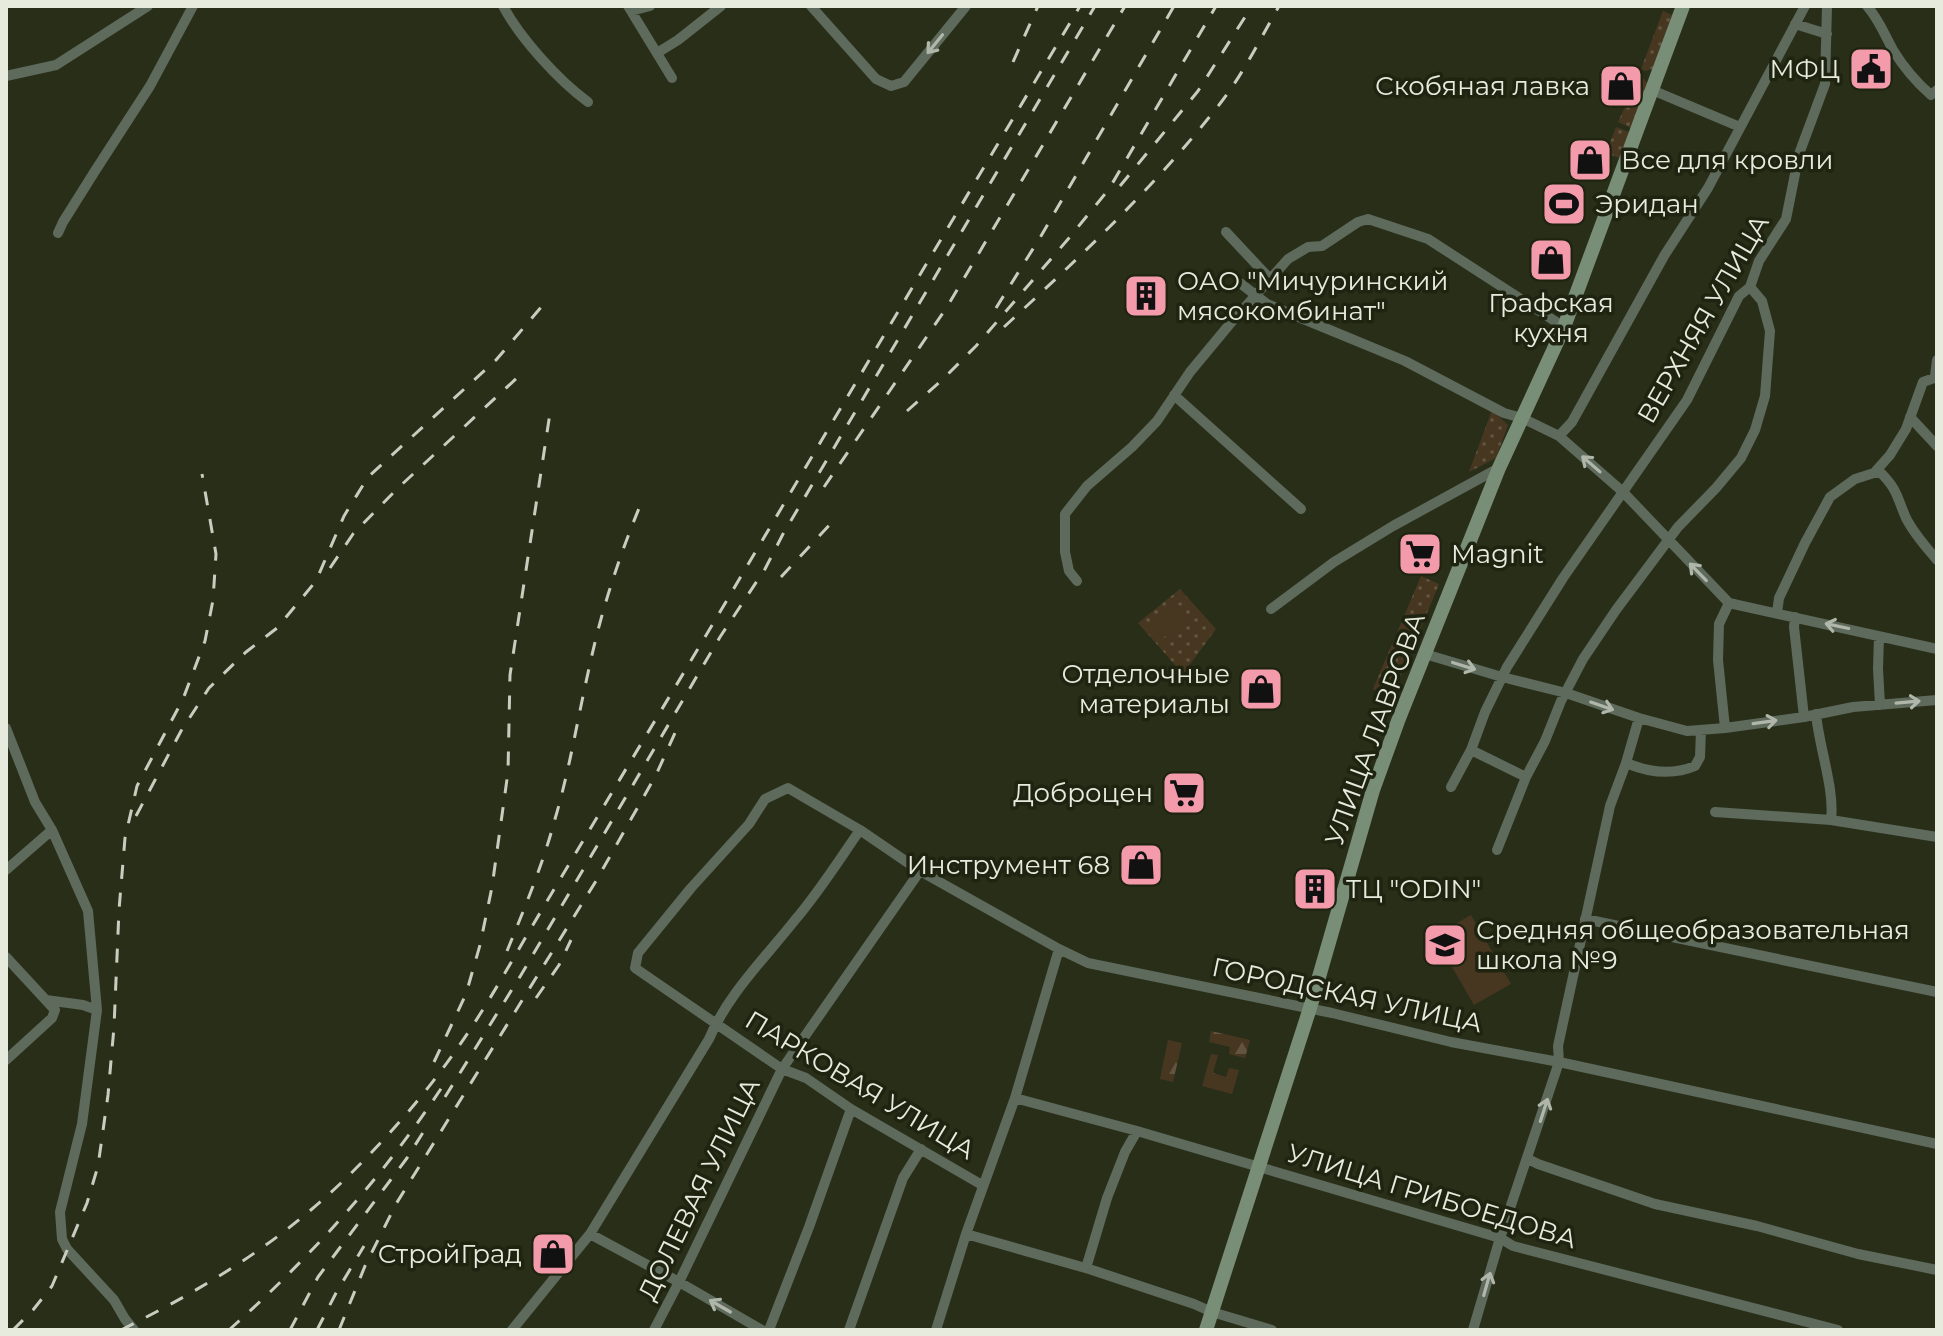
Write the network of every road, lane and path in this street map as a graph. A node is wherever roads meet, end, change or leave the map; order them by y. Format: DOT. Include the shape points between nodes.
graph roads {
  1 [pos="148,6"];
  2 [pos="193,6"];
  3 [pos="503,6"];
  4 [pos="650,6"];
  5 [pos="721,6"];
  6 [pos="811,6"];
  7 [pos="966,6"];
  8 [pos="1683,6"];
  9 [pos="1805,6"];
  10 [pos="1827,6"];
  11 [pos="1867,6"];
  12 [pos="629,9"];
  13 [pos="1795,24"];
  14 [pos="1827,34"];
  15 [pos="657,53"];
  16 [pos="6,76"];
  17 [pos="672,78"];
  18 [pos="1652,90"];
  19 [pos="1937,90"];
  20 [pos="588,102"];
  21 [pos="1740,127"];
  22 [pos="1226,232"];
  23 [pos="58,233"];
  24 [pos="1271,280"];
  25 [pos="1240,283"];
  26 [pos="1750,287"];
  27 [pos="1256,297"];
  28 [pos="1564,327"];
  29 [pos="1937,360"];
  30 [pos="1936,376"];
  31 [pos="1174,395"];
  32 [pos="1910,417"];
  33 [pos="1522,418"];
  34 [pos="1559,436"];
  35 [pos="1937,446"];
  36 [pos="1499,468"];
  37 [pos="1874,473"];
  38 [pos="1623,492"];
  39 [pos="1301,509"];
  40 [pos="1668,540"];
  41 [pos="1937,560"];
  42 [pos="1077,581"];
  43 [pos="1729,603"];
  44 [pos="1271,609"];
  45 [pos="1777,613"];
  46 [pos="1795,617"];
  47 [pos="1879,636"];
  48 [pos="1937,649"];
  49 [pos="1425,654"];
  50 [pos="1502,677"];
  51 [pos="1566,693"];
  52 [pos="1937,700"];
  53 [pos="1880,705"];
  54 [pos="1816,714"];
  55 [pos="1804,717"];
  56 [pos="1639,718"];
  57 [pos="6,728"];
  58 [pos="1725,728"];
  59 [pos="1701,730"];
  60 [pos="1471,750"];
  61 [pos="1626,763"];
  62 [pos="1526,777"];
  63 [pos="1451,787"];
  64 [pos="788,788"];
  65 [pos="1715,812"];
  66 [pos="1831,820"];
  67 [pos="52,830"];
  68 [pos="860,830"];
  69 [pos="1937,837"];
  70 [pos="1497,850"];
  71 [pos="6,870"];
  72 [pos="920,871"];
  73 [pos="1585,919"];
  74 [pos="1059,949"];
  75 [pos="6,957"];
  76 [pos="1937,992"];
  77 [pos="46,1000"];
  78 [pos="1310,1008"];
  79 [pos="97,1010"];
  80 [pos="716,1022"];
  81 [pos="6,1060"];
  82 [pos="1559,1062"];
  83 [pos="782,1069"];
  84 [pos="1015,1098"];
  85 [pos="851,1109"];
  86 [pos="1137,1131"];
  87 [pos="1937,1144"];
  88 [pos="921,1149"];
  89 [pos="1528,1159"];
  90 [pos="1259,1168"];
  91 [pos="982,1185"];
  92 [pos="590,1234"];
  93 [pos="966,1234"];
  94 [pos="1500,1238"];
  95 [pos="1086,1268"];
  96 [pos="1937,1270"];
  97 [pos="679,1282"];
  98 [pos="1212,1312"];
  99 [pos="134,1330"];
  100 [pos="512,1330"];
  101 [pos="654,1330"];
  102 [pos="762,1330"];
  103 [pos="769,1330"];
  104 [pos="849,1330"];
  105 [pos="936,1330"];
  106 [pos="1206,1330"];
  107 [pos="1272,1330"];
  108 [pos="1473,1330"];
  109 [pos="1838,1330"];
  1 -- 16 [label="street" via="56,65"];
  2 -- 23 [label="street"];
  3 -- 20 [label="street" via="528,42"];
  4 -- 12 [label="street"];
  5 -- 15 [label="street"];
  7 -- 6 [label="street, one-way" via="904,82 891,86 876,79"];
  8 -- 18 [label="main road, УЛИЦА ЛАВРОВА"];
  9 -- 13 [label="street"];
  10 -- 14 [label="street, ВЕРХНЯЯ УЛИЦА"];
  11 -- 19 [label="street" via="1912,78 1931,95"];
  12 -- 15 [label="street"];
  13 -- 14 [label="street"];
  13 -- 21 [label="street"];
  14 -- 26 [label="street, ВЕРХНЯЯ УЛИЦА" via="1825,84 1799,154 1786,219 1759,261"];
  15 -- 17 [label="street"];
  18 -- 21 [label="street"];
  18 -- 28 [label="main road, УЛИЦА ЛАВРОВА"];
  21 -- 34 [label="street" via="1587,397"];
  22 -- 24 [label="street"];
  24 -- 27 [label="street"];
  24 -- 28 [label="street" via="1288,259 1368,219 1428,239"];
  25 -- 27 [label="street"];
  26 -- 38 [label="street, ВЕРХНЯЯ УЛИЦА" via="1739,296 1687,400"];
  26 -- 40 [label="street" via="1762,301 1770,331 1758,419 1741,458"];
  27 -- 31 [label="street"];
  27 -- 33 [label="street"];
  28 -- 33 [label="main road, УЛИЦА ЛАВРОВА"];
  29 -- 30 [label="street"];
  30 -- 32 [label="street" via="1923,382"];
  31 -- 39 [label="street"];
  31 -- 42 [label="street" via="1157,421 1087,486 1065,514 1065,552"];
  32 -- 35 [label="street"];
  32 -- 37 [label="street"];
  33 -- 34 [label="street"];
  33 -- 36 [label="main road, УЛИЦА ЛАВРОВА"];
  38 -- 34 [label="street, one-way"];
  36 -- 44 [label="street" via="1334,562"];
  36 -- 49 [label="main road, УЛИЦА ЛАВРОВА"];
  37 -- 41 [label="street" via="1893,484 1916,535"];
  37 -- 45 [label="street" via="1830,497 1779,598"];
  38 -- 40 [label="street"];
  38 -- 50 [label="street, ВЕРХНЯЯ УЛИЦА"];
  43 -- 40 [label="street, one-way"];
  40 -- 51 [label="street" via="1583,659"];
  43 -- 45 [label="street"];
  43 -- 58 [label="street" via="1719,624"];
  45 -- 46 [label="street"];
  47 -- 46 [label="street, one-way"];
  46 -- 55 [label="street"];
  47 -- 48 [label="street"];
  47 -- 53 [label="street"];
  49 -- 50 [label="street, one-way"];
  49 -- 78 [label="main road, УЛИЦА ЛАВРОВА" via="1373,790"];
  50 -- 51 [label="street"];
  50 -- 60 [label="street, ВЕРХНЯЯ УЛИЦА"];
  51 -- 56 [label="street, one-way"];
  51 -- 62 [label="street"];
  53 -- 52 [label="street, one-way"];
  53 -- 54 [label="street"];
  54 -- 55 [label="street"];
  54 -- 66 [label="street"];
  58 -- 55 [label="street, one-way"];
  56 -- 59 [label="street"];
  56 -- 61 [label="street"];
  57 -- 67 [label="street"];
  58 -- 59 [label="street"];
  59 -- 61 [label="street" via="1695,766 1658,772"];
  60 -- 62 [label="street"];
  60 -- 63 [label="street, ВЕРХНЯЯ УЛИЦА"];
  61 -- 73 [label="street" via="1610,806"];
  62 -- 70 [label="street"];
  64 -- 68 [label="street, ГОРОДСКАЯ УЛИЦА"];
  64 -- 80 [label="street, ПАРКОВАЯ УЛИЦА" via="765,799 638,953 635,968"];
  65 -- 66 [label="street"];
  66 -- 69 [label="street"];
  67 -- 71 [label="street"];
  67 -- 79 [label="street" via="88,911"];
  68 -- 72 [label="street, ГОРОДСКАЯ УЛИЦА"];
  68 -- 80 [label="street"];
  72 -- 74 [label="street, ГОРОДСКАЯ УЛИЦА"];
  72 -- 83 [label="street, ДОЛЕВАЯ УЛИЦА"];
  73 -- 76 [label="street"];
  73 -- 82 [label="street"];
  74 -- 78 [label="street, ГОРОДСКАЯ УЛИЦА" via="1088,963"];
  74 -- 84 [label="street"];
  75 -- 77 [label="street"];
  77 -- 79 [label="street"];
  77 -- 81 [label="street" via="55,1010 52,1018"];
  78 -- 82 [label="street, ГОРОДСКАЯ УЛИЦА"];
  78 -- 90 [label="main road, УЛИЦА ЛАВРОВА"];
  79 -- 99 [label="street" via="82,1124 60,1212 62,1239"];
  80 -- 83 [label="street, ПАРКОВАЯ УЛИЦА"];
  80 -- 92 [label="street"];
  82 -- 87 [label="street, ГОРОДСКАЯ УЛИЦА"];
  89 -- 82 [label="street, one-way"];
  83 -- 85 [label="street, ПАРКОВАЯ УЛИЦА" via="806,1078"];
  83 -- 97 [label="street, ДОЛЕВАЯ УЛИЦА"];
  84 -- 86 [label="street, УЛИЦА ГРИБОЕДОВА"];
  84 -- 91 [label="street"];
  85 -- 88 [label="street, ПАРКОВАЯ УЛИЦА"];
  85 -- 103 [label="street"];
  86 -- 90 [label="street, УЛИЦА ГРИБОЕДОВА"];
  86 -- 95 [label="street" via="1107,1198"];
  88 -- 91 [label="street, ПАРКОВАЯ УЛИЦА"];
  88 -- 104 [label="street" via="903,1178"];
  89 -- 94 [label="street"];
  89 -- 96 [label="street" via="1655,1204"];
  90 -- 94 [label="street, УЛИЦА ГРИБОЕДОВА"];
  90 -- 98 [label="main road, УЛИЦА ЛАВРОВА"];
  91 -- 93 [label="street"];
  92 -- 97 [label="street"];
  92 -- 100 [label="street"];
  93 -- 95 [label="street"];
  93 -- 105 [label="street"];
  108 -- 94 [label="street, one-way"];
  94 -- 109 [label="street, УЛИЦА ГРИБОЕДОВА" via="1513,1246"];
  95 -- 98 [label="street"];
  97 -- 101 [label="street, ДОЛЕВАЯ УЛИЦА"];
  102 -- 97 [label="street, one-way"];
  98 -- 106 [label="main road, УЛИЦА ЛАВРОВА"];
  98 -- 107 [label="street"];
}
